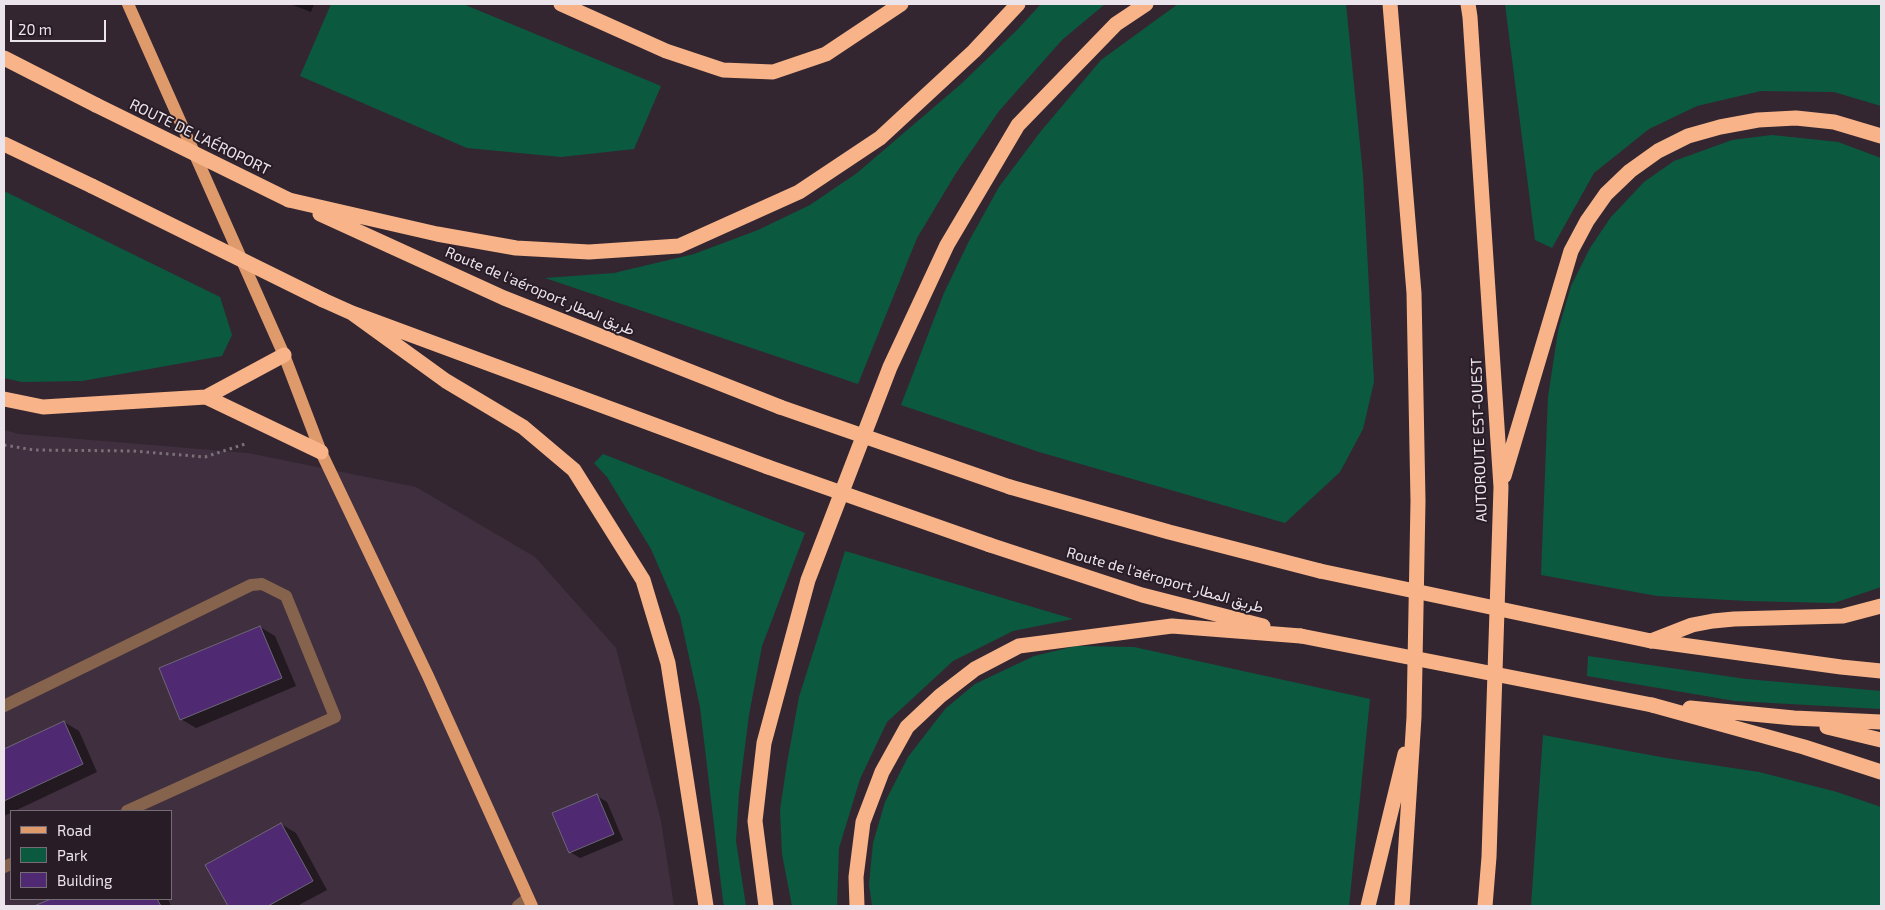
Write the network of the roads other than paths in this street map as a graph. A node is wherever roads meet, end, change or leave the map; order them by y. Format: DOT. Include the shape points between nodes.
graph roads {
  1 [pos="128,4"];
  2 [pos="561,4"];
  3 [pos="900,4"];
  4 [pos="1018,4"];
  5 [pos="1146,4"];
  6 [pos="1390,4"];
  7 [pos="1468,4"];
  8 [pos="4,58"];
  9 [pos="1881,136"];
  10 [pos="4,144"];
  11 [pos="289,200"];
  12 [pos="352,313"];
  13 [pos="284,355"];
  14 [pos="206,397"];
  15 [pos="4,399"];
  16 [pos="322,452"];
  17 [pos="1501,487"];
  18 [pos="1881,606"];
  19 [pos="1301,636"];
  20 [pos="1652,640"];
  21 [pos="1881,663"];
  22 [pos="1841,668"];
  23 [pos="1881,671"];
  24 [pos="1652,705"];
  25 [pos="4,706"];
  26 [pos="1414,717"];
  27 [pos="1794,718"];
  28 [pos="1881,722"];
  29 [pos="1881,740"];
  30 [pos="1881,772"];
  31 [pos="129,810"];
  32 [pos="1489,857"];
  33 [pos="530,902"];
  34 [pos="518,906"];
  35 [pos="706,906"];
  36 [pos="766,906"];
  37 [pos="857,906"];
  38 [pos="1368,906"];
  39 [pos="1402,906"];
  40 [pos="1485,906"];
  41 [pos="1491,906"];
  1 -- 13 [label="main road"];
  2 -- 3 [label="highway" via="666,51 723,70 773,72 826,54"];
  4 -- 11 [label="highway" via="974,51 880,138 799,192 678,246 589,252 516,248 437,234"];
  5 -- 36 [label="highway" via="1116,24 1018,126 947,245 890,367 808,580 764,743 755,820"];
  6 -- 26 [label="highway" via="1414,293 1418,501"];
  7 -- 17 [label="highway, AUTOROUTE EST-OUEST"];
  8 -- 11 [label="highway, ROUTE DE L'AÉROPORT, bridge"];
  9 -- 17 [label="highway" via="1834,122 1796,118 1758,120 1688,136 1630,170 1586,221 1571,251"];
  10 -- 12 [label="highway, bridge"];
  11 -- 20 [label="highway, Route de l'aéroport طريق المطار, bridge" via="504,298 780,407 1010,488 1320,572"];
  12 -- 19 [label="highway, Route de l'aéroport طريق المطار, bridge" via="768,467 990,545 1142,595"];
  12 -- 35 [label="highway" via="446,381 523,427 574,470 643,580 668,663"];
  13 -- 14 [label="highway"];
  13 -- 16 [label="main road"];
  14 -- 15 [label="highway" via="43,407"];
  14 -- 16 [label="highway"];
  16 -- 33 [label="main road"];
  17 -- 32 [label="highway, AUTOROUTE EST-OUEST"];
  18 -- 20 [label="highway" via="1843,616 1713,621"];
  19 -- 24 [label="highway, bridge"];
  19 -- 37 [label="highway" via="1172,626 1019,646 975,669 908,727 882,772 863,822 856,877"];
  20 -- 22 [label="highway"];
  21 -- 22 [label="highway"];
  22 -- 23 [label="highway"];
  24 -- 27 [label="highway"];
  24 -- 30 [label="highway"];
  25 -- 31 [label="lane" via="251,585 262,584 286,596 335,717"];
  26 -- 38 [label="highway"];
  26 -- 39 [label="highway"];
  27 -- 28 [label="highway"];
  27 -- 29 [label="highway"];
  32 -- 40 [label="highway, AUTOROUTE EST-OUEST"];
  32 -- 41 [label="highway"];
  33 -- 34 [label="lane"];
}
